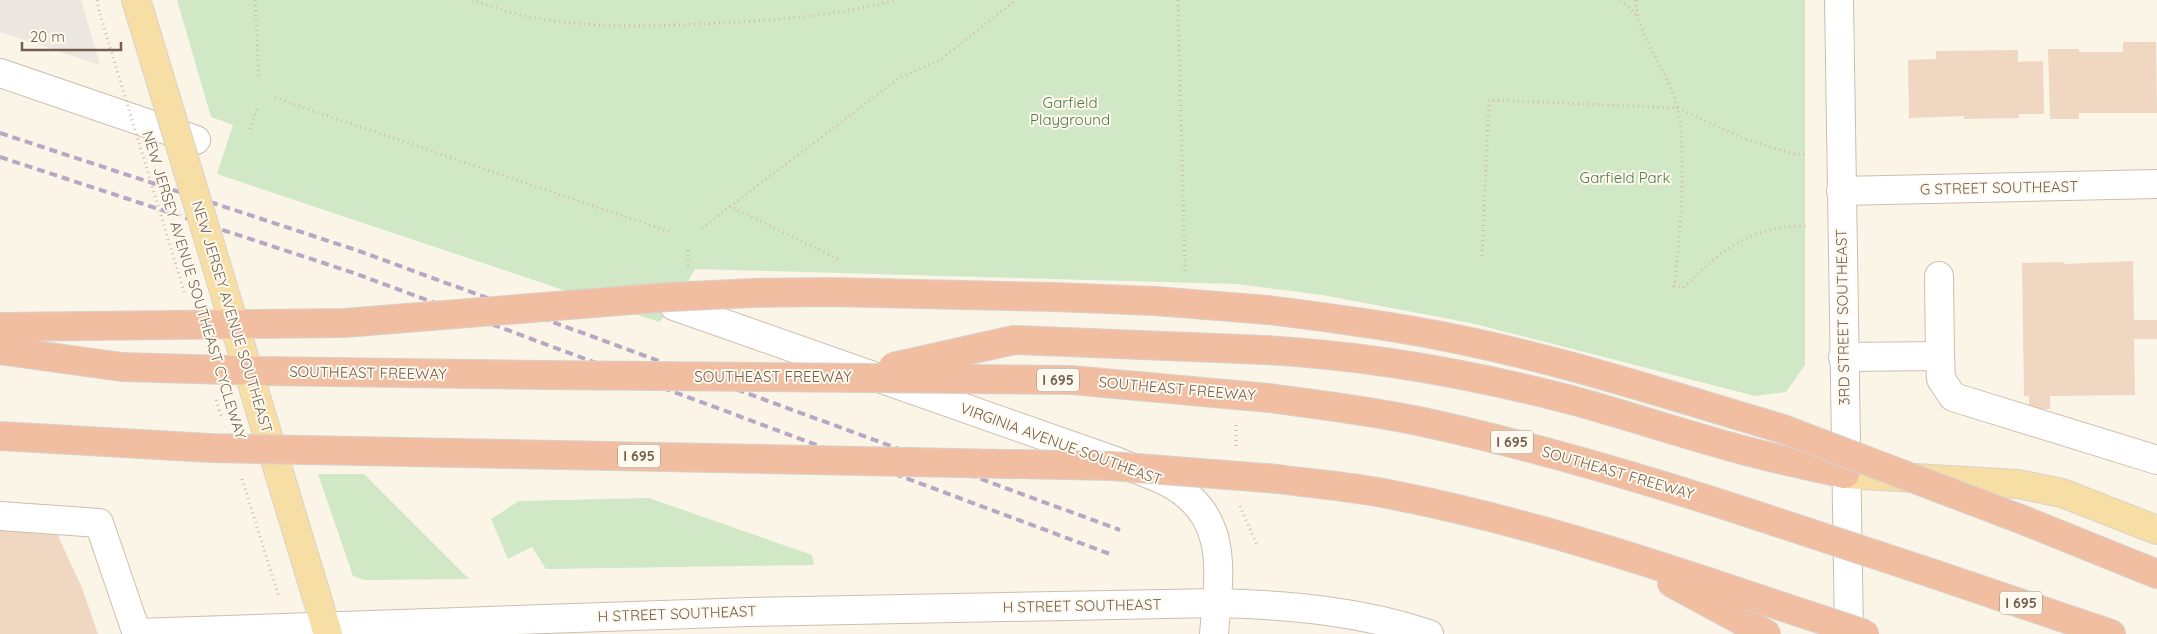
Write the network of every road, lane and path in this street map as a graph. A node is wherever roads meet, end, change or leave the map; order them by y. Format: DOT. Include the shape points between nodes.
graph roads {
  1 [pos="97,0"];
  2 [pos="136,0"];
  3 [pos="255,0"];
  4 [pos="472,0"];
  5 [pos="896,0"];
  6 [pos="1016,0"];
  7 [pos="1178,0"];
  8 [pos="1621,0"];
  9 [pos="1636,0"];
  10 [pos="1839,0"];
  11 [pos="1637,16"];
  12 [pos="0,73"];
  13 [pos="258,79"];
  14 [pos="275,98"];
  15 [pos="258,107"];
  16 [pos="1678,108"];
  17 [pos="250,129"];
  18 [pos="196,140"];
  19 [pos="1807,155"];
  20 [pos="2157,184"];
  21 [pos="1840,191"];
  22 [pos="729,206"];
  23 [pos="1808,226"];
  24 [pos="702,228"];
  25 [pos="673,233"];
  26 [pos="688,250"];
  27 [pos="1482,256"];
  28 [pos="840,260"];
  29 [pos="688,269"];
  30 [pos="1939,276"];
  31 [pos="1185,277"];
  32 [pos="185,297"];
  33 [pos="674,306"];
  34 [pos="0,327"];
  35 [pos="0,350"];
  36 [pos="1940,356"];
  37 [pos="1843,357"];
  38 [pos="847,377"];
  39 [pos="214,391"];
  40 [pos="225,428"];
  41 [pos="0,436"];
  42 [pos="2157,460"];
  43 [pos="1846,474"];
  44 [pos="240,475"];
  45 [pos="1236,497"];
  46 [pos="0,516"];
  47 [pos="2157,530"];
  48 [pos="1257,545"];
  49 [pos="1602,547"];
  50 [pos="2157,574"];
  51 [pos="273,577"];
  52 [pos="1217,603"];
  53 [pos="326,631"];
  54 [pos="1759,631"];
  55 [pos="137,633"];
  56 [pos="1214,634"];
  57 [pos="1429,634"];
  58 [pos="1849,634"];
  59 [pos="1865,634"];
  60 [pos="2112,634"];
  1 -- 32 [label="path, NEW JERSEY AVENUE SOUTHEAST CYCLEWAY, bridge"];
  2 -- 53 [label="main road, NEW JERSEY AVENUE SOUTHEAST, bridge"];
  3 -- 13 [label="path"];
  4 -- 5 [label="path" via="540,19 621,26 806,17 859,10"];
  6 -- 22 [label="path" via="940,60 899,78"];
  7 -- 31 [label="path"];
  8 -- 11 [label="path"];
  9 -- 11 [label="path"];
  10 -- 21 [label="street, 3RD STREET SOUTHEAST"];
  11 -- 16 [label="path"];
  12 -- 18 [label="street"];
  14 -- 25 [label="path"];
  15 -- 17 [label="path"];
  16 -- 19 [label="path" via="1744,139"];
  16 -- 23 [label="path" via="1683,194 1674,286 1683,288 1721,254 1758,233"];
  16 -- 27 [label="path" via="1489,100"];
  20 -- 21 [label="street, G STREET SOUTHEAST"];
  21 -- 37 [label="street, 3RD STREET SOUTHEAST"];
  22 -- 24 [label="path"];
  22 -- 28 [label="path"];
  26 -- 29 [label="path"];
  30 -- 36 [label="street"];
  33 -- 52 [label="street, VIRGINIA AVENUE SOUTHEAST" via="1118,462 1168,483 1195,501 1212,529 1219,569"];
  34 -- 50 [label="highway, bridge" via="344,323 752,293 831,292 1155,301 1268,310 1474,343 1589,372 1783,429"];
  35 -- 38 [label="highway, SOUTHEAST FREEWAY / I 695, bridge" via="132,368"];
  36 -- 37 [label="street"];
  36 -- 42 [label="street" via="1941,379 1953,397"];
  37 -- 43 [label="street, 3RD STREET SOUTHEAST"];
  38 -- 43 [label="highway, bridge" via="1014,340 1328,353 1501,383 1728,446"];
  38 -- 60 [label="highway, SOUTHEAST FREEWAY / I 695, bridge" via="1071,380 1269,398 1421,421 1570,457"];
  39 -- 40 [label="path, NEW JERSEY AVENUE SOUTHEAST CYCLEWAY, bridge"];
  41 -- 49 [label="highway, I 695, bridge" via="210,448 1092,465 1278,479 1386,494 1486,515"];
  43 -- 47 [label="main road" via="2018,484 2062,493"];
  43 -- 58 [label="street, 3RD STREET SOUTHEAST"];
  44 -- 51 [label="path"];
  45 -- 48 [label="path"];
  46 -- 55 [label="street" via="99,523"];
  49 -- 54 [label="highway"];
  49 -- 59 [label="highway, I 695, bridge"];
  52 -- 53 [label="street, H STREET SOUTHEAST" via="411,622"];
  52 -- 56 [label="street, VIRGINIA AVENUE SOUTHEAST"];
  52 -- 57 [label="street" via="1327,610 1377,619"];
  53 -- 55 [label="street, H STREET SOUTHEAST"];
}
